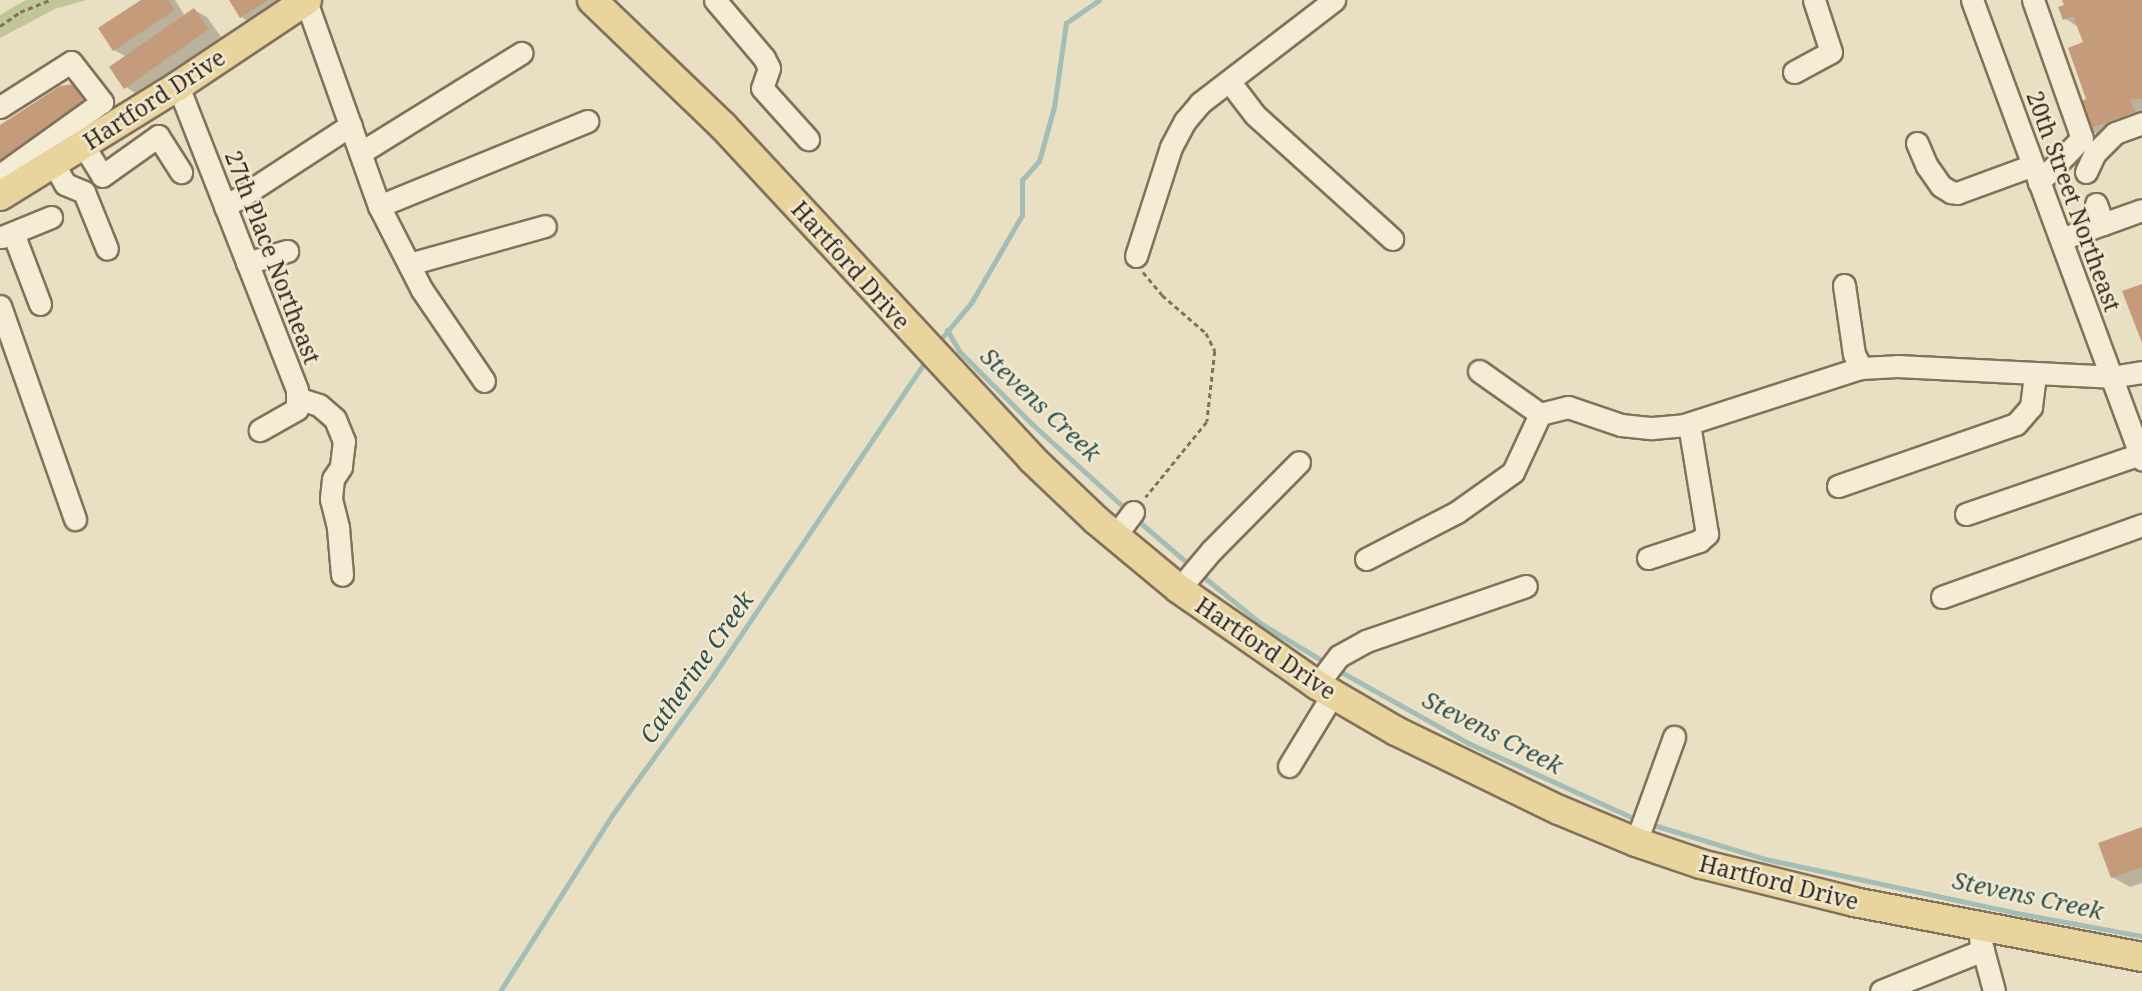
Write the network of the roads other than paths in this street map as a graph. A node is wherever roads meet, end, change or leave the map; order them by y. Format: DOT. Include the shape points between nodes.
graph roads {
  1 [pos="307,0"];
  2 [pos="592,0"];
  3 [pos="715,0"];
  4 [pos="1334,0"];
  5 [pos="1814,0"];
  6 [pos="1972,0"];
  7 [pos="2033,0"];
  8 [pos="520,53"];
  9 [pos="1794,72"];
  10 [pos="1229,81"];
  11 [pos="178,86"];
  12 [pos="0,107"];
  13 [pos="587,121"];
  14 [pos="2142,123"];
  15 [pos="351,125"];
  16 [pos="808,139"];
  17 [pos="1917,142"];
  18 [pos="83,145"];
  19 [pos="360,153"];
  20 [pos="53,163"];
  21 [pos="181,172"];
  22 [pos="2086,172"];
  23 [pos="2036,174"];
  24 [pos="0,175"];
  25 [pos="0,196"];
  26 [pos="379,206"];
  27 [pos="225,207"];
  28 [pos="2142,209"];
  29 [pos="51,217"];
  30 [pos="545,226"];
  31 [pos="7,235"];
  32 [pos="1392,239"];
  33 [pos="2061,239"];
  34 [pos="107,249"];
  35 [pos="287,251"];
  36 [pos="1136,256"];
  37 [pos="247,263"];
  38 [pos="409,264"];
  39 [pos="1844,285"];
  40 [pos="40,304"];
  41 [pos="0,306"];
  42 [pos="1861,369"];
  43 [pos="1479,371"];
  44 [pos="2142,372"];
  45 [pos="2035,375"];
  46 [pos="2111,377"];
  47 [pos="484,381"];
  48 [pos="297,398"];
  49 [pos="1540,414"];
  50 [pos="1689,424"];
  51 [pos="260,430"];
  52 [pos="2141,457"];
  53 [pos="1299,462"];
  54 [pos="1838,486"];
  55 [pos="1966,514"];
  56 [pos="75,519"];
  57 [pos="2142,525"];
  58 [pos="1648,558"];
  59 [pos="1366,559"];
  60 [pos="342,575"];
  61 [pos="1183,584"];
  62 [pos="1527,586"];
  63 [pos="1942,597"];
  64 [pos="1327,679"];
  65 [pos="1674,737"];
  66 [pos="1289,766"];
  67 [pos="1640,829"];
  68 [pos="1980,937"];
  69 [pos="2142,957"];
  70 [pos="1881,991"];
  71 [pos="1994,991"];
  1 -- 11 [label="main road, Hartford Drive"];
  1 -- 15 [label="street"];
  2 -- 61 [label="main road, Hartford Drive" via="723,126 1031,458 1124,524"];
  3 -- 16 [label="street" via="764,58 769,68 762,88"];
  4 -- 10 [label="street"];
  5 -- 9 [label="street" via="1831,52"];
  6 -- 23 [label="street, 20th Street Northeast"];
  7 -- 23 [label="street" via="2082,138"];
  8 -- 19 [label="street"];
  10 -- 32 [label="street" via="1255,115"];
  10 -- 36 [label="street" via="1200,103 1171,147"];
  11 -- 18 [label="main road, Hartford Drive"];
  11 -- 27 [label="street, 27th Place Northeast"];
  12 -- 24 [label="street" via="71,62 102,102"];
  13 -- 26 [label="street"];
  14 -- 22 [label="street" via="2115,133 2095,153"];
  15 -- 19 [label="street"];
  15 -- 27 [label="street"];
  17 -- 23 [label="street" via="1927,166 1951,192"];
  18 -- 20 [label="main road, Hartford Drive"];
  18 -- 21 [label="street" via="102,176 158,136"];
  19 -- 26 [label="street"];
  20 -- 25 [label="main road, Hartford Drive"];
  20 -- 34 [label="street" via="65,184 85,192"];
  23 -- 33 [label="street, 20th Street Northeast"];
  26 -- 38 [label="street"];
  27 -- 37 [label="street, 27th Place Northeast"];
  28 -- 33 [label="street" via="2100,214"];
  29 -- 31 [label="street"];
  30 -- 38 [label="street"];
  31 -- 40 [label="street"];
  33 -- 46 [label="street, 20th Street Northeast"];
  35 -- 37 [label="street"];
  37 -- 48 [label="street, 27th Place Northeast"];
  38 -- 47 [label="street"];
  39 -- 42 [label="street" via="1854,354"];
  41 -- 56 [label="street"];
  42 -- 45 [label="street" via="1897,366"];
  42 -- 50 [label="street"];
  43 -- 49 [label="street"];
  44 -- 46 [label="street"];
  45 -- 46 [label="street"];
  45 -- 54 [label="street" via="2031,407 2016,424"];
  46 -- 52 [label="street, 20th Street Northeast"];
  48 -- 51 [label="street, 27th Place Northeast" via="297,409"];
  48 -- 60 [label="street" via="319,405 335,419 344,441 331,499"];
  49 -- 50 [label="street" via="1567,407 1621,425"];
  49 -- 59 [label="street" via="1513,472 1457,512"];
  50 -- 58 [label="street" via="1707,534"];
  52 -- 55 [label="street"];
  53 -- 61 [label="street"];
  57 -- 63 [label="street"];
  61 -- 64 [label="main road, Hartford Drive"];
  62 -- 64 [label="street" via="1366,641"];
  64 -- 66 [label="street"];
  64 -- 67 [label="main road, Hartford Drive" via="1408,737 1559,810"];
  65 -- 67 [label="street"];
  67 -- 68 [label="main road, Hartford Drive" via="1700,864"];
  68 -- 69 [label="main road, Hartford Drive"];
  68 -- 70 [label="street"];
  68 -- 71 [label="street"];
}
